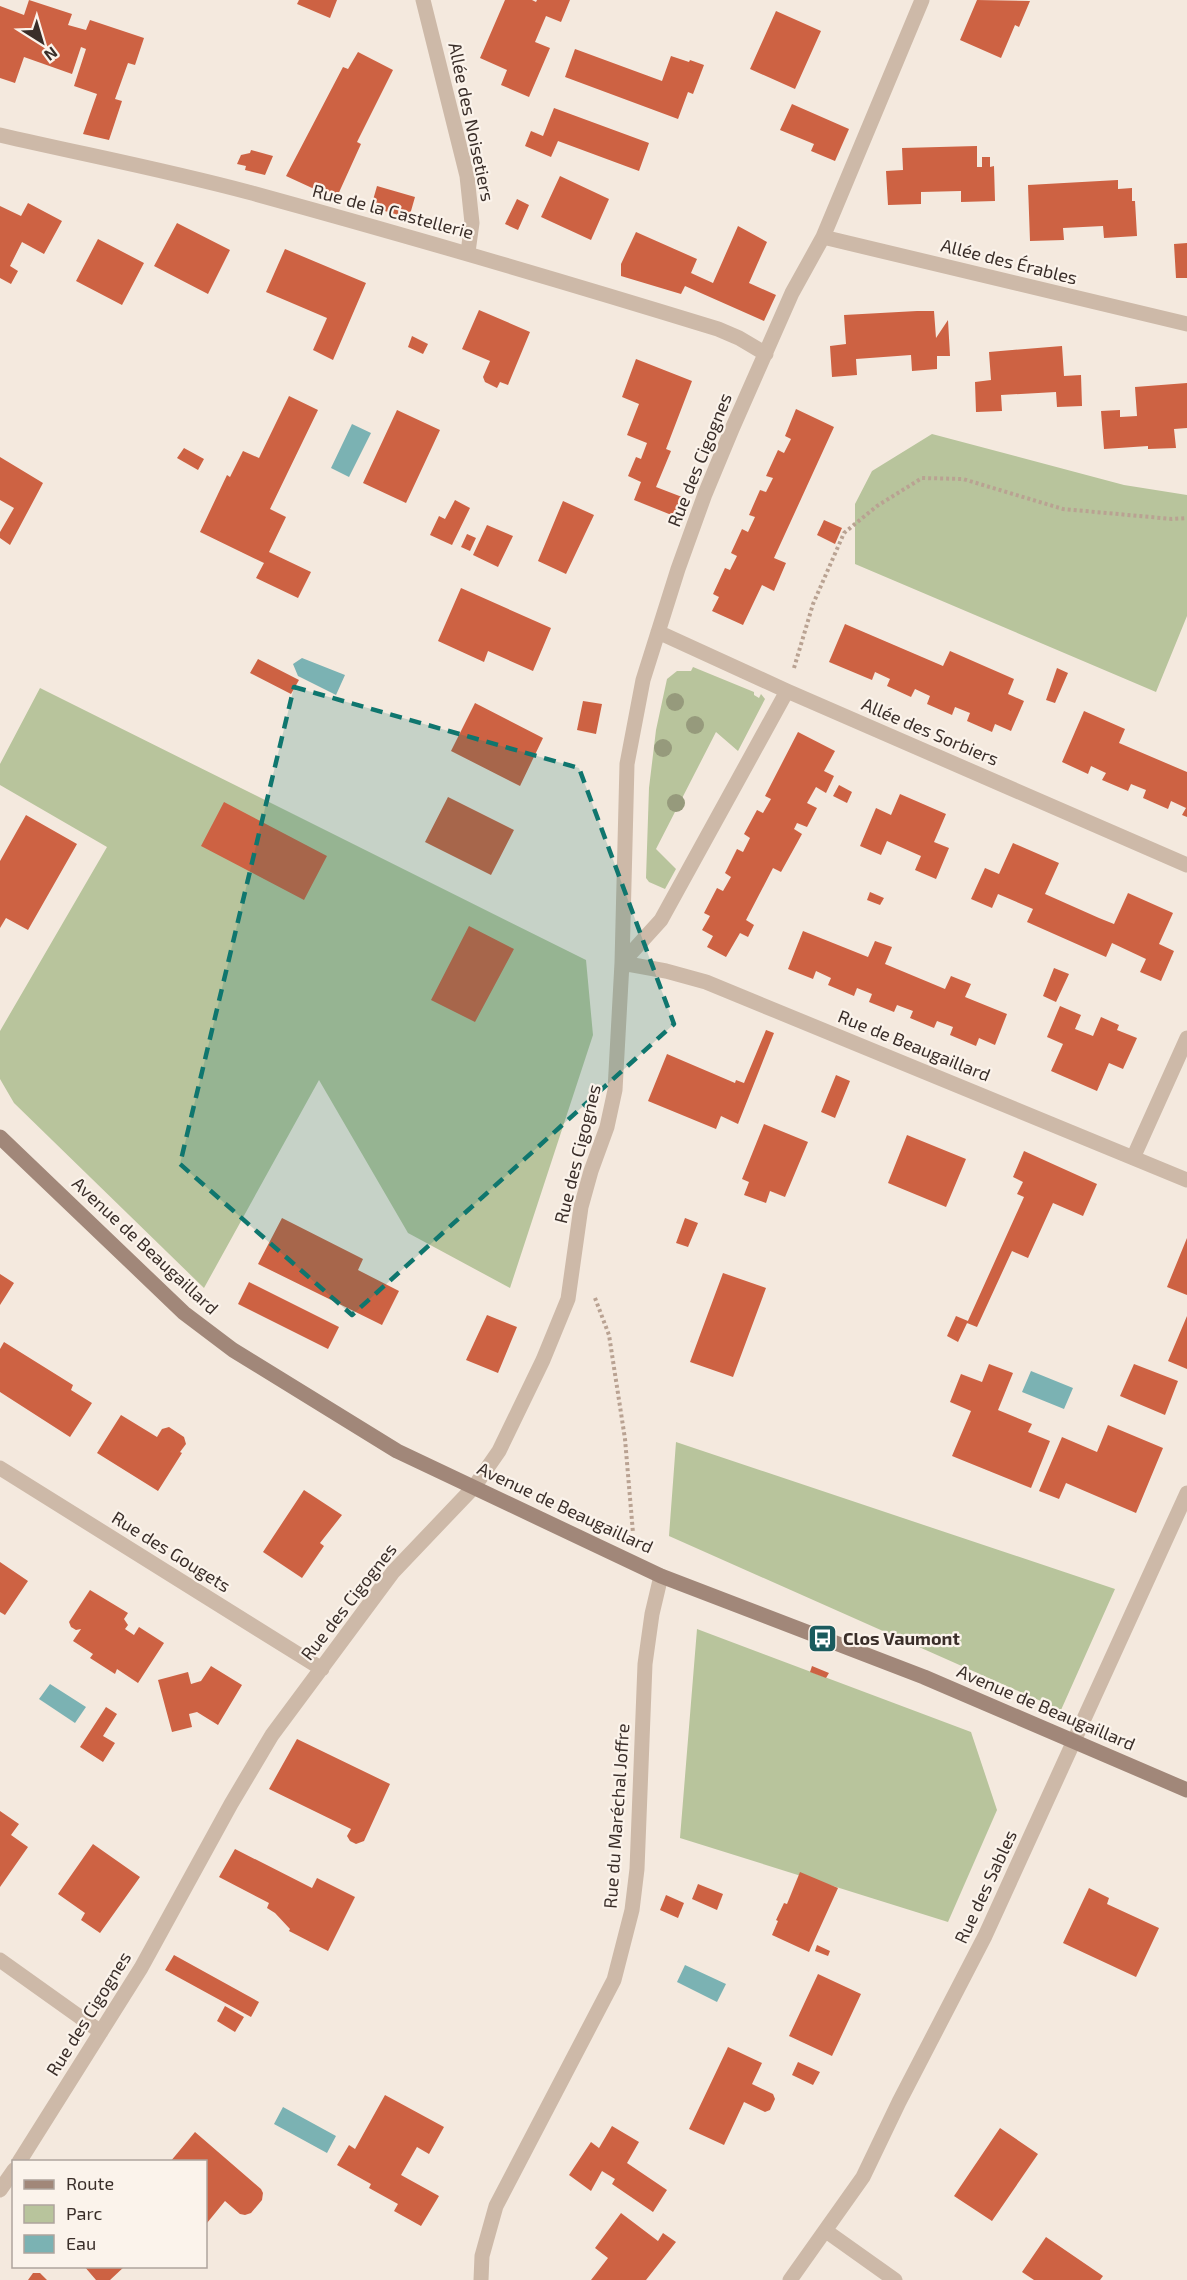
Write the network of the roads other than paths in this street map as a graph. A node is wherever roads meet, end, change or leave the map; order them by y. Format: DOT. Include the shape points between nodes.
graph roads {
  1 [pos="423,0"];
  2 [pos="922,0"];
  3 [pos="0,135"];
  4 [pos="822,237"];
  5 [pos="468,252"];
  6 [pos="1187,324"];
  7 [pos="766,354"];
  8 [pos="658,632"];
  9 [pos="787,691"];
  10 [pos="1187,865"];
  11 [pos="622,963"];
  12 [pos="1187,1038"];
  13 [pos="0,1137"];
  14 [pos="1133,1158"];
  15 [pos="1187,1180"];
  16 [pos="0,1468"];
  17 [pos="474,1487"];
  18 [pos="1187,1493"];
  19 [pos="661,1576"];
  20 [pos="322,1669"];
  21 [pos="1073,1741"];
  22 [pos="1187,1790"];
  23 [pos="0,1960"];
  24 [pos="101,2032"];
  25 [pos="20,2160"];
  26 [pos="12,2173"];
  27 [pos="0,2190"];
  28 [pos="826,2231"];
  29 [pos="481,2280"];
  30 [pos="790,2280"];
  31 [pos="896,2280"];
  1 -- 5 [label="street, Allée des Noisetiers" via="467,176 472,223"];
  2 -- 4 [label="street, Rue des Cigognes"];
  3 -- 5 [label="street, Rue de la Castellerie" via="246,191"];
  4 -- 6 [label="street, Allée des Érables"];
  4 -- 7 [label="street, Rue des Cigognes"];
  5 -- 7 [label="street, Rue de la Castellerie" via="718,329"];
  7 -- 8 [label="street, Rue des Cigognes" via="705,494"];
  8 -- 9 [label="street, Allée des Sorbiers"];
  8 -- 11 [label="street, Rue des Cigognes" via="643,680 627,764"];
  9 -- 10 [label="street, Allée des Sorbiers"];
  9 -- 11 [label="street" via="661,920"];
  11 -- 14 [label="street, Rue de Beaugaillard" via="706,982"];
  11 -- 17 [label="street, Rue des Cigognes" via="615,1090 581,1207 568,1299 499,1451"];
  12 -- 14 [label="street"];
  13 -- 17 [label="main road, Avenue de Beaugaillard" via="184,1313 233,1350 397,1450"];
  14 -- 15 [label="street, Rue de Beaugaillard"];
  16 -- 20 [label="street, Rue des Gougets"];
  17 -- 19 [label="main road, Avenue de Beaugaillard"];
  17 -- 20 [label="street, Rue des Cigognes" via="393,1572"];
  18 -- 21 [label="street, Rue des Sables"];
  19 -- 21 [label="main road, Avenue de Beaugaillard" via="924,1677"];
  19 -- 29 [label="street, Rue du Maréchal Joffre" via="645,1664 637,1869 632,1910 617,1969 589,2031 496,2206"];
  20 -- 24 [label="street, Rue des Cigognes" via="272,1735"];
  21 -- 22 [label="main road, Avenue de Beaugaillard"];
  21 -- 28 [label="street, Rue des Sables" via="985,1936 863,2177"];
  23 -- 24 [label="street"];
  24 -- 25 [label="street, Rue des Cigognes"];
  26 -- 27 [label="street"];
  28 -- 30 [label="street, Rue des Sables"];
  28 -- 31 [label="street"];
}
